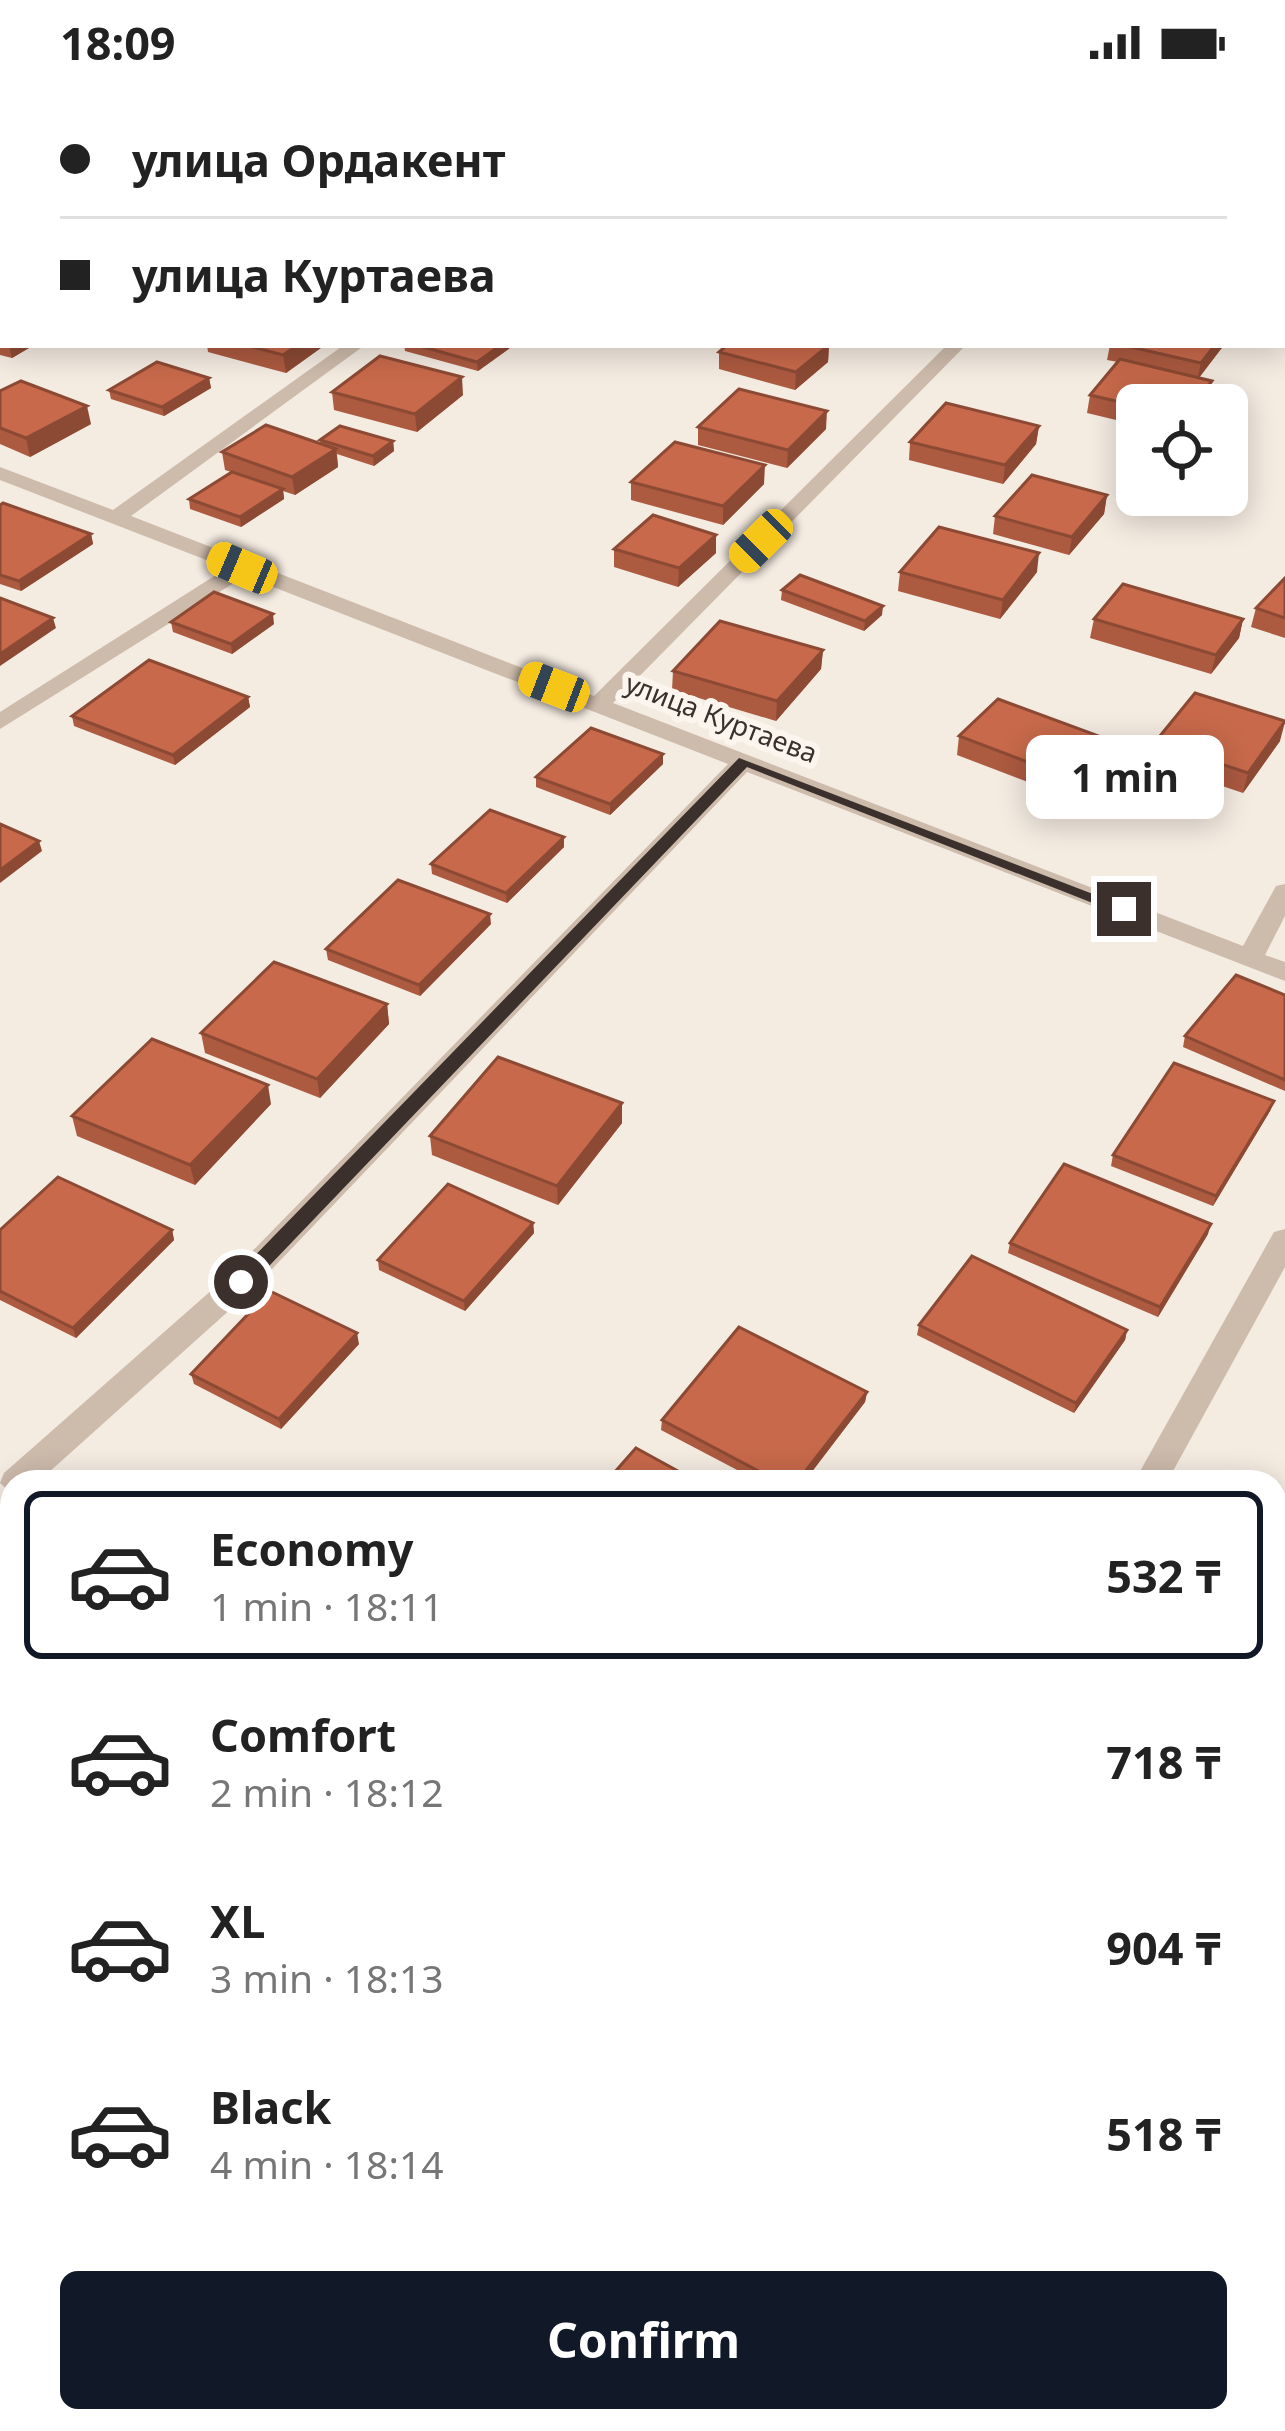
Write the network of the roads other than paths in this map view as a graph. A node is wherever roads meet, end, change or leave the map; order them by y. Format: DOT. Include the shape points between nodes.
graph roads {
  1 [pos="352,348"];
  2 [pos="953,348"];
  3 [pos="0,473"];
  4 [pos="118,516"];
  5 [pos="242,568"];
  6 [pos="598,704"];
  7 [pos="0,722"];
  8 [pos="744,761"];
  9 [pos="1285,892"];
  10 [pos="1250,958"];
  11 [pos="1285,972"];
  12 [pos="1285,1240"];
  13 [pos="30,1470"];
  14 [pos="1157,1470"];
  1 -- 4 [label="street"];
  2 -- 6 [label="street"];
  3 -- 4 [label="street, улица Куртаева"];
  4 -- 5 [label="street, улица Куртаева"];
  5 -- 6 [label="street, улица Куртаева"];
  5 -- 7 [label="street"];
  6 -- 8 [label="street, улица Куртаева"];
  8 -- 10 [label="street, улица Куртаева"];
  8 -- 13 [label="street" via="241,1282"];
  9 -- 10 [label="street"];
  10 -- 11 [label="street, улица Куртаева"];
  12 -- 14 [label="street"];
}
